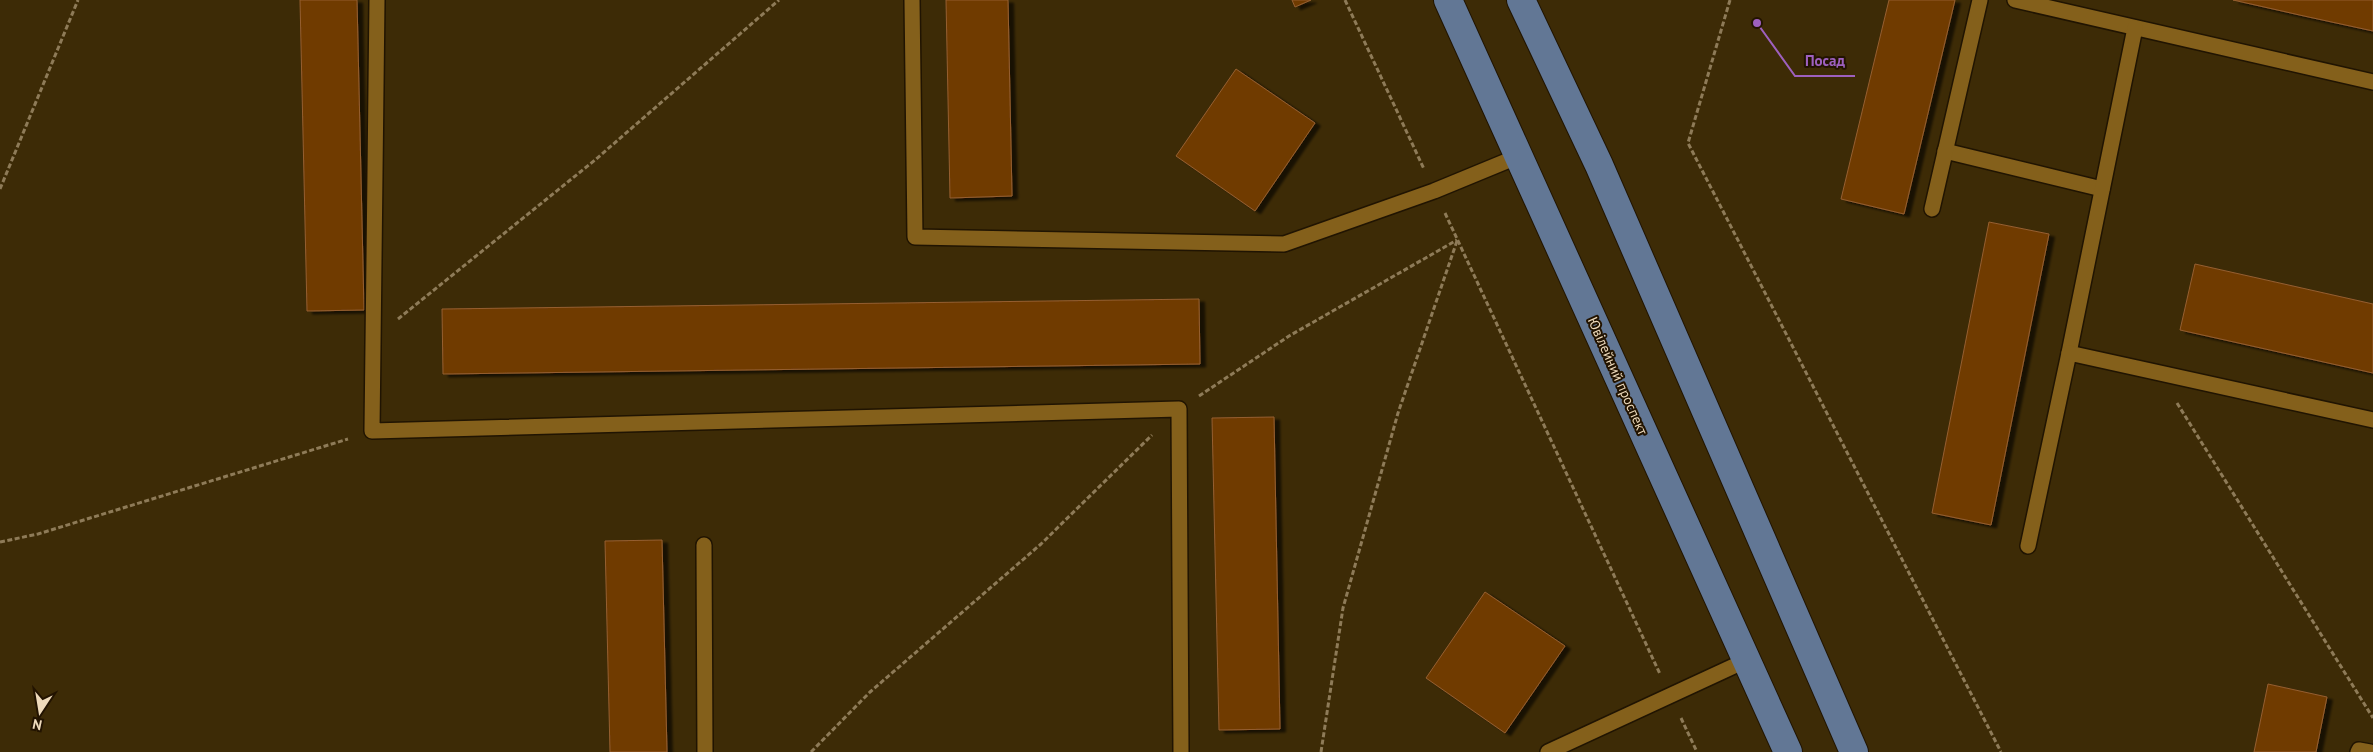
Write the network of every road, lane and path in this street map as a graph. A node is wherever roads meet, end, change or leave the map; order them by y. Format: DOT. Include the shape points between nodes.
graph roads {
  1 [pos="78,0"];
  2 [pos="377,0"];
  3 [pos="779,0"];
  4 [pos="912,0"];
  5 [pos="1345,0"];
  6 [pos="1448,0"];
  7 [pos="1521,0"];
  8 [pos="1730,0"];
  9 [pos="1980,0"];
  10 [pos="2015,0"];
  11 [pos="2136,28"];
  12 [pos="2373,82"];
  13 [pos="1945,151"];
  14 [pos="1519,156"];
  15 [pos="0,189"];
  16 [pos="2102,189"];
  17 [pos="1434,192"];
  18 [pos="1932,209"];
  19 [pos="1457,240"];
  20 [pos="374,338"];
  21 [pos="2069,353"];
  22 [pos="2158,372"];
  23 [pos="1179,409"];
  24 [pos="2373,420"];
  25 [pos="372,431"];
  26 [pos="0,542"];
  27 [pos="704,545"];
  28 [pos="2028,546"];
  29 [pos="1747,660"];
  30 [pos="1671,696"];
  31 [pos="2373,718"];
  32 [pos="705,752"];
  33 [pos="811,752"];
  34 [pos="1181,752"];
  35 [pos="1321,752"];
  36 [pos="1548,752"];
  37 [pos="1697,752"];
  38 [pos="1788,752"];
  39 [pos="1854,752"];
  40 [pos="2002,752"];
  41 [pos="2358,752"];
  42 [pos="2370,752"];
  1 -- 15 [label="path"];
  2 -- 20 [label="lane"];
  3 -- 20 [label="path" via="595,160"];
  4 -- 17 [label="lane" via="915,237 1284,244"];
  5 -- 17 [label="path"];
  6 -- 14 [label="main road, Ювілейний проспект"];
  7 -- 39 [label="main road" via="1599,165"];
  8 -- 40 [label="path" via="1688,143"];
  9 -- 13 [label="lane"];
  10 -- 11 [label="lane"];
  11 -- 12 [label="lane"];
  11 -- 16 [label="lane"];
  13 -- 16 [label="lane"];
  13 -- 18 [label="lane"];
  14 -- 17 [label="lane"];
  14 -- 29 [label="main road, Ювілейний проспект"];
  16 -- 21 [label="lane"];
  17 -- 19 [label="path"];
  19 -- 23 [label="path" via="1289,336"];
  19 -- 30 [label="path"];
  19 -- 35 [label="path" via="1398,412 1343,608"];
  20 -- 25 [label="lane"];
  21 -- 22 [label="lane"];
  21 -- 28 [label="lane"];
  22 -- 24 [label="lane"];
  22 -- 31 [label="path"];
  23 -- 25 [label="lane"];
  23 -- 33 [label="path" via="1041,544 870,692"];
  23 -- 34 [label="lane"];
  25 -- 26 [label="path" via="38,534"];
  27 -- 32 [label="lane"];
  29 -- 30 [label="lane"];
  29 -- 38 [label="main road, Ювілейний проспект"];
  30 -- 36 [label="lane"];
  30 -- 37 [label="path"];
  41 -- 42 [label="lane"];
}
